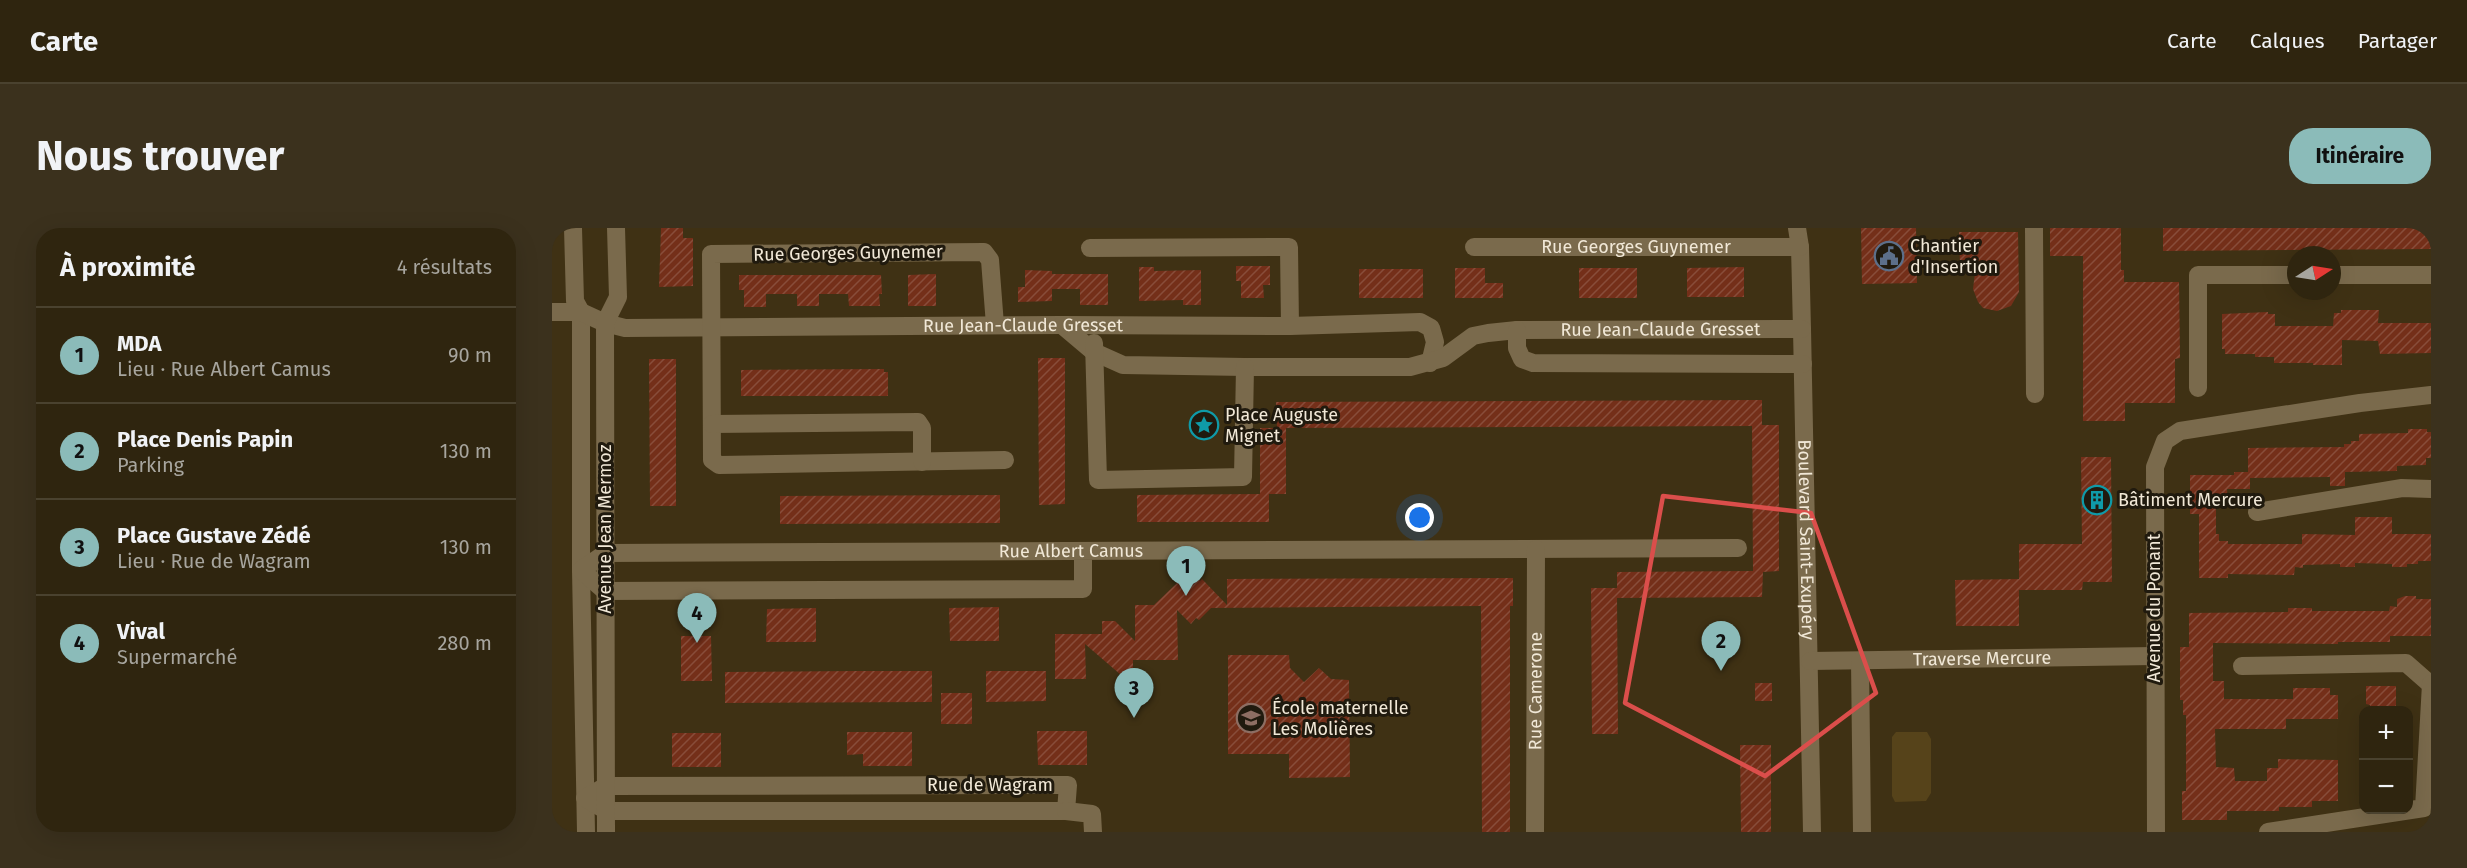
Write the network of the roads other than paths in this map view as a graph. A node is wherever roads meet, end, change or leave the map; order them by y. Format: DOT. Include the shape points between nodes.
graph roads {
  1 [pos="573,228"];
  2 [pos="616,228"];
  3 [pos="1797,228"];
  4 [pos="1803,228"];
  5 [pos="2034,228"];
  6 [pos="1474,247"];
  7 [pos="1800,247"];
  8 [pos="1090,248"];
  9 [pos="2431,274"];
  10 [pos="2287,275"];
  11 [pos="2341,275"];
  12 [pos="552,312"];
  13 [pos="581,312"];
  14 [pos="605,323"];
  15 [pos="994,325"];
  16 [pos="1062,325"];
  17 [pos="1107,325"];
  18 [pos="1290,326"];
  19 [pos="711,328"];
  20 [pos="1802,329"];
  21 [pos="1518,330"];
  22 [pos="1094,352"];
  23 [pos="1430,363"];
  24 [pos="1803,364"];
  25 [pos="1245,367"];
  26 [pos="2198,388"];
  27 [pos="2035,394"];
  28 [pos="2431,395"];
  29 [pos="712,424"];
  30 [pos="1005,460"];
  31 [pos="922,462"];
  32 [pos="2431,489"];
  33 [pos="2258,512"];
  34 [pos="1738,548"];
  35 [pos="1536,549"];
  36 [pos="606,553"];
  37 [pos="1083,553"];
  38 [pos="581,570"];
  39 [pos="605,591"];
  40 [pos="2154,656"];
  41 [pos="1810,661"];
  42 [pos="1860,661"];
  43 [pos="2242,666"];
  44 [pos="2430,684"];
  45 [pos="606,786"];
  46 [pos="585,798"];
  47 [pos="607,811"];
  48 [pos="1066,811"];
  49 [pos="586,832"];
  50 [pos="606,832"];
  51 [pos="1093,832"];
  52 [pos="1535,832"];
  53 [pos="1812,832"];
  54 [pos="1862,832"];
  55 [pos="2156,832"];
  56 [pos="2268,832"];
  1 -- 13 [label="street, Avenue Jean Mermoz" via="575,302"];
  2 -- 14 [label="street, Avenue Jean Mermoz" via="618,297"];
  3 -- 7 [label="street, Boulevard Saint-Exupéry"];
  4 -- 7 [label="street, Boulevard Saint-Exupéry"];
  5 -- 27 [label="street"];
  6 -- 7 [label="street, Rue Georges Guynemer"];
  7 -- 20 [label="street, Boulevard Saint-Exupéry"];
  8 -- 18 [label="street" via="1289,247"];
  9 -- 11 [label="street"];
  10 -- 26 [label="street" via="2198,275"];
  12 -- 13 [label="street"];
  13 -- 14 [label="street, Rue Jean-Claude Gresset"];
  13 -- 38 [label="street, Avenue Jean Mermoz"];
  14 -- 19 [label="street, Rue Jean-Claude Gresset" via="625,328"];
  14 -- 36 [label="street, Avenue Jean Mermoz"];
  15 -- 16 [label="street, Rue Jean-Claude Gresset"];
  15 -- 19 [label="street, Rue Jean-Claude Gresset"];
  15 -- 19 [label="street, Rue Georges Guynemer" via="990,260 984,252 711,254"];
  16 -- 17 [label="street, Rue Jean-Claude Gresset"];
  16 -- 22 [label="street"];
  17 -- 18 [label="street, Rue Jean-Claude Gresset"];
  17 -- 22 [label="street" via="1094,341"];
  18 -- 23 [label="street, Rue Jean-Claude Gresset" via="1420,322 1431,328 1435,342"];
  19 -- 29 [label="street"];
  20 -- 21 [label="street, Rue Jean-Claude Gresset"];
  20 -- 24 [label="street, Boulevard Saint-Exupéry"];
  21 -- 23 [label="street, Rue Jean-Claude Gresset" via="1473,336"];
  21 -- 24 [label="street" via="1517,348 1522,359 1533,363"];
  22 -- 25 [label="street" via="1124,365"];
  22 -- 25 [label="street" via="1098,480 1243,477"];
  23 -- 25 [label="street" via="1410,367"];
  24 -- 41 [label="street, Boulevard Saint-Exupéry"];
  28 -- 40 [label="street, Avenue du Ponant" via="2221,423 2180,431 2165,441 2155,467"];
  29 -- 31 [label="street" via="918,422 922,428"];
  29 -- 31 [label="street" via="712,460 720,465"];
  30 -- 31 [label="street"];
  32 -- 33 [label="street" via="2402,489"];
  34 -- 35 [label="street, Rue Albert Camus"];
  35 -- 37 [label="street, Rue Albert Camus"];
  35 -- 52 [label="street, Rue Camerone"];
  36 -- 37 [label="street, Rue Albert Camus"];
  36 -- 38 [label="street"];
  36 -- 39 [label="street, Avenue Jean Mermoz"];
  37 -- 39 [label="street" via="1083,588"];
  38 -- 39 [label="street"];
  38 -- 46 [label="street, Avenue Jean Mermoz"];
  39 -- 45 [label="street, Avenue Jean Mermoz"];
  40 -- 42 [label="street, Traverse Mercure"];
  40 -- 55 [label="street, Avenue du Ponant"];
  41 -- 42 [label="street, Traverse Mercure"];
  41 -- 53 [label="street, Boulevard Saint-Exupéry"];
  42 -- 54 [label="street"];
  43 -- 44 [label="street" via="2406,663"];
  44 -- 56 [label="street" via="2424,808"];
  45 -- 46 [label="street"];
  45 -- 47 [label="street, Avenue Jean Mermoz"];
  45 -- 48 [label="street, Rue de Wagram" via="1068,785"];
  46 -- 47 [label="street"];
  46 -- 49 [label="street, Avenue Jean Mermoz"];
  47 -- 48 [label="street, Rue de Wagram"];
  47 -- 50 [label="street, Avenue Jean Mermoz"];
  48 -- 51 [label="street" via="1092,814"];
}
